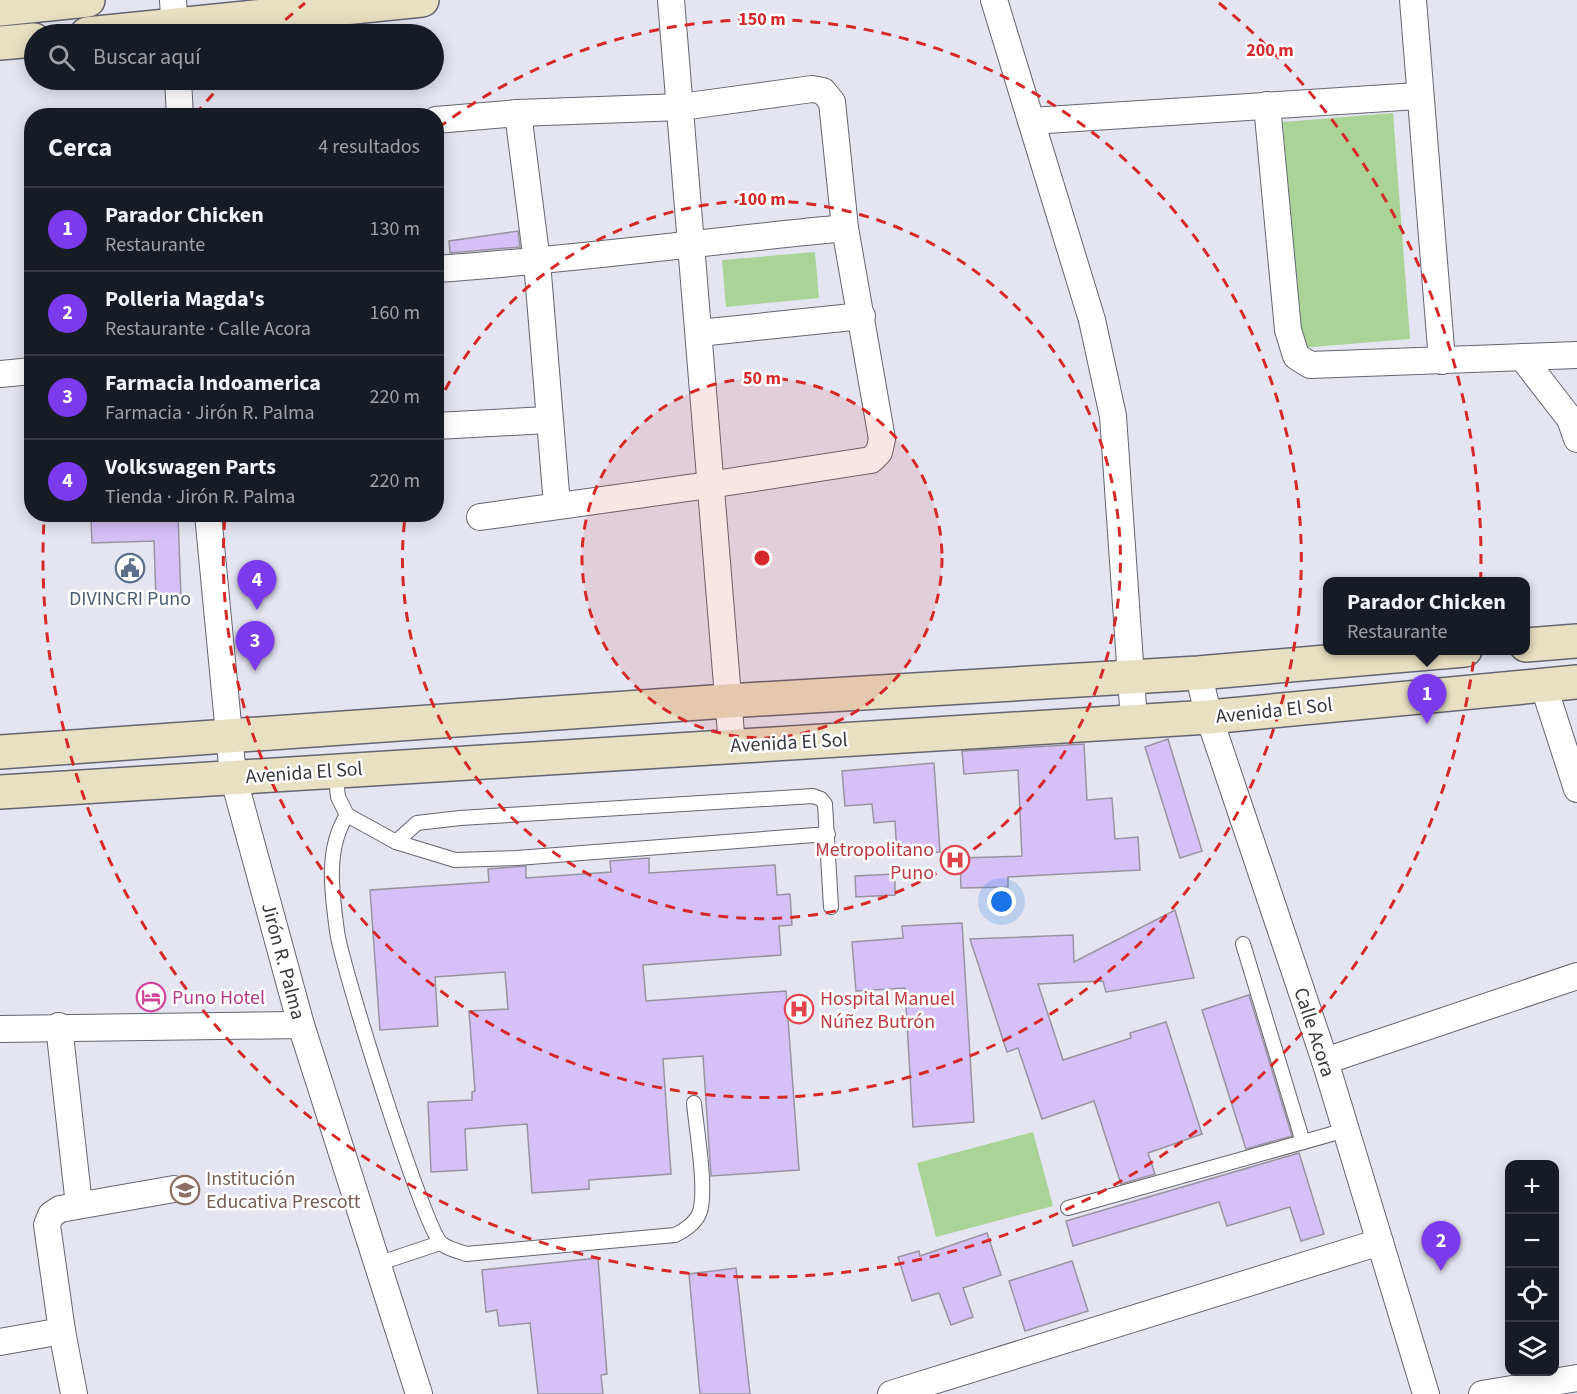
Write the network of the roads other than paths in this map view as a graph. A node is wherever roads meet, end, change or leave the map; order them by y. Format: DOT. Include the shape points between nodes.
graph roads {
  1 [pos="88,0"];
  2 [pos="422,0"];
  3 [pos="671,0"];
  4 [pos="994,0"];
  5 [pos="1413,0"];
  6 [pos="0,9"];
  7 [pos="174,20"];
  8 [pos="149,24"];
  9 [pos="24,41"];
  10 [pos="0,43"];
  11 [pos="179,90"];
  12 [pos="1418,96"];
  13 [pos="1267,105"];
  14 [pos="681,107"];
  15 [pos="180,108"];
  16 [pos="518,113"];
  17 [pos="444,119"];
  18 [pos="1031,121"];
  19 [pos="845,228"];
  20 [pos="693,243"];
  21 [pos="537,262"];
  22 [pos="444,268"];
  23 [pos="862,316"];
  24 [pos="699,333"];
  25 [pos="1577,355"];
  26 [pos="1522,357"];
  27 [pos="1442,361"];
  28 [pos="24,372"];
  29 [pos="0,374"];
  30 [pos="548,420"];
  31 [pos="1575,421"];
  32 [pos="444,426"];
  33 [pos="709,485"];
  34 [pos="557,505"];
  35 [pos="480,517"];
  36 [pos="209,522"];
  37 [pos="1577,641"];
  38 [pos="1530,645"];
  39 [pos="1416,655"];
  40 [pos="1198,673"];
  41 [pos="1132,677"];
  42 [pos="1577,682"];
  43 [pos="1543,684"];
  44 [pos="728,701"];
  45 [pos="1209,717"];
  46 [pos="1134,721"];
  47 [pos="228,736"];
  48 [pos="732,746"];
  49 [pos="0,752"];
  50 [pos="335,770"];
  51 [pos="233,776"];
  52 [pos="1577,789"];
  53 [pos="0,792"];
  54 [pos="347,816"];
  55 [pos="828,834"];
  56 [pos="396,842"];
  57 [pos="831,907"];
  58 [pos="1243,944"];
  59 [pos="1577,976"];
  60 [pos="301,1025"];
  61 [pos="59,1026"];
  62 [pos="0,1029"];
  63 [pos="1325,1061"];
  64 [pos="694,1103"];
  65 [pos="1346,1130"];
  66 [pos="1303,1142"];
  67 [pos="174,1189"];
  68 [pos="79,1205"];
  69 [pos="1068,1208"];
  70 [pos="1380,1242"];
  71 [pos="440,1243"];
  72 [pos="377,1264"];
  73 [pos="62,1331"];
  74 [pos="0,1342"];
  75 [pos="1577,1378"];
  76 [pos="74,1394"];
  77 [pos="419,1394"];
  78 [pos="891,1394"];
  79 [pos="1426,1394"];
  80 [pos="1482,1394"];
  1 -- 6 [label="main road"];
  2 -- 7 [label="main road"];
  3 -- 14 [label="street"];
  4 -- 18 [label="street"];
  5 -- 12 [label="street"];
  7 -- 8 [label="main road"];
  9 -- 10 [label="main road"];
  11 -- 15 [label="street"];
  12 -- 13 [label="street"];
  12 -- 27 [label="street"];
  13 -- 18 [label="street"];
  13 -- 27 [label="street" via="1288,330 1296,356 1310,365"];
  14 -- 16 [label="street"];
  14 -- 19 [label="street" via="812,89 823,91 832,102"];
  14 -- 20 [label="street"];
  16 -- 17 [label="street"];
  16 -- 21 [label="street"];
  18 -- 41 [label="street" via="1092,320 1113,416"];
  19 -- 20 [label="street"];
  19 -- 23 [label="street"];
  20 -- 21 [label="street"];
  20 -- 24 [label="street"];
  21 -- 22 [label="street"];
  21 -- 30 [label="street"];
  23 -- 24 [label="street"];
  23 -- 33 [label="street" via="882,439 879,452 871,460"];
  24 -- 33 [label="street"];
  25 -- 26 [label="street"];
  26 -- 27 [label="street"];
  26 -- 31 [label="street"];
  28 -- 29 [label="street"];
  30 -- 32 [label="street"];
  30 -- 34 [label="street"];
  33 -- 34 [label="street"];
  33 -- 44 [label="street"];
  34 -- 35 [label="street"];
  36 -- 47 [label="street, Jirón R. Palma"];
  37 -- 38 [label="main road"];
  39 -- 40 [label="main road, Avenida El Sol"];
  40 -- 41 [label="main road, Avenida El Sol"];
  40 -- 45 [label="street, Calle Acora"];
  41 -- 44 [label="main road, Avenida El Sol"];
  41 -- 46 [label="street"];
  42 -- 43 [label="main road, Avenida El Sol"];
  43 -- 45 [label="main road, Avenida El Sol"];
  43 -- 52 [label="street"];
  44 -- 47 [label="main road, Avenida El Sol"];
  44 -- 48 [label="street"];
  45 -- 46 [label="main road, Avenida El Sol"];
  45 -- 63 [label="street, Calle Acora"];
  46 -- 48 [label="main road, Avenida El Sol"];
  47 -- 49 [label="main road, Avenida El Sol"];
  47 -- 51 [label="street, Jirón R. Palma"];
  48 -- 50 [label="main road, Avenida El Sol"];
  50 -- 51 [label="main road, Avenida El Sol"];
  50 -- 54 [label="lane" via="338,796"];
  51 -- 53 [label="main road, Avenida El Sol"];
  51 -- 60 [label="street, Jirón R. Palma"];
  54 -- 56 [label="lane"];
  54 -- 71 [label="lane" via="332,851 337,933 370,1048 425,1212"];
  55 -- 56 [label="lane" via="455,860"];
  55 -- 56 [label="lane" via="825,804 821,798 806,795 450,819 417,823"];
  55 -- 57 [label="lane"];
  58 -- 66 [label="lane"];
  59 -- 63 [label="street"];
  60 -- 61 [label="street"];
  60 -- 72 [label="street, Jirón R. Palma"];
  61 -- 62 [label="street"];
  61 -- 68 [label="street"];
  63 -- 65 [label="street, Calle Acora"];
  64 -- 71 [label="lane" via="702,1196 699,1215 685,1230 675,1235 466,1254"];
  65 -- 66 [label="lane"];
  65 -- 70 [label="street, Calle Acora"];
  66 -- 69 [label="lane"];
  67 -- 68 [label="street"];
  68 -- 73 [label="street" via="60,1209 51,1215 47,1225"];
  70 -- 78 [label="street"];
  70 -- 79 [label="street, Calle Acora"];
  71 -- 72 [label="lane"];
  72 -- 77 [label="street, Jirón R. Palma"];
  73 -- 74 [label="street"];
  73 -- 76 [label="street"];
  75 -- 80 [label="street"];
}
